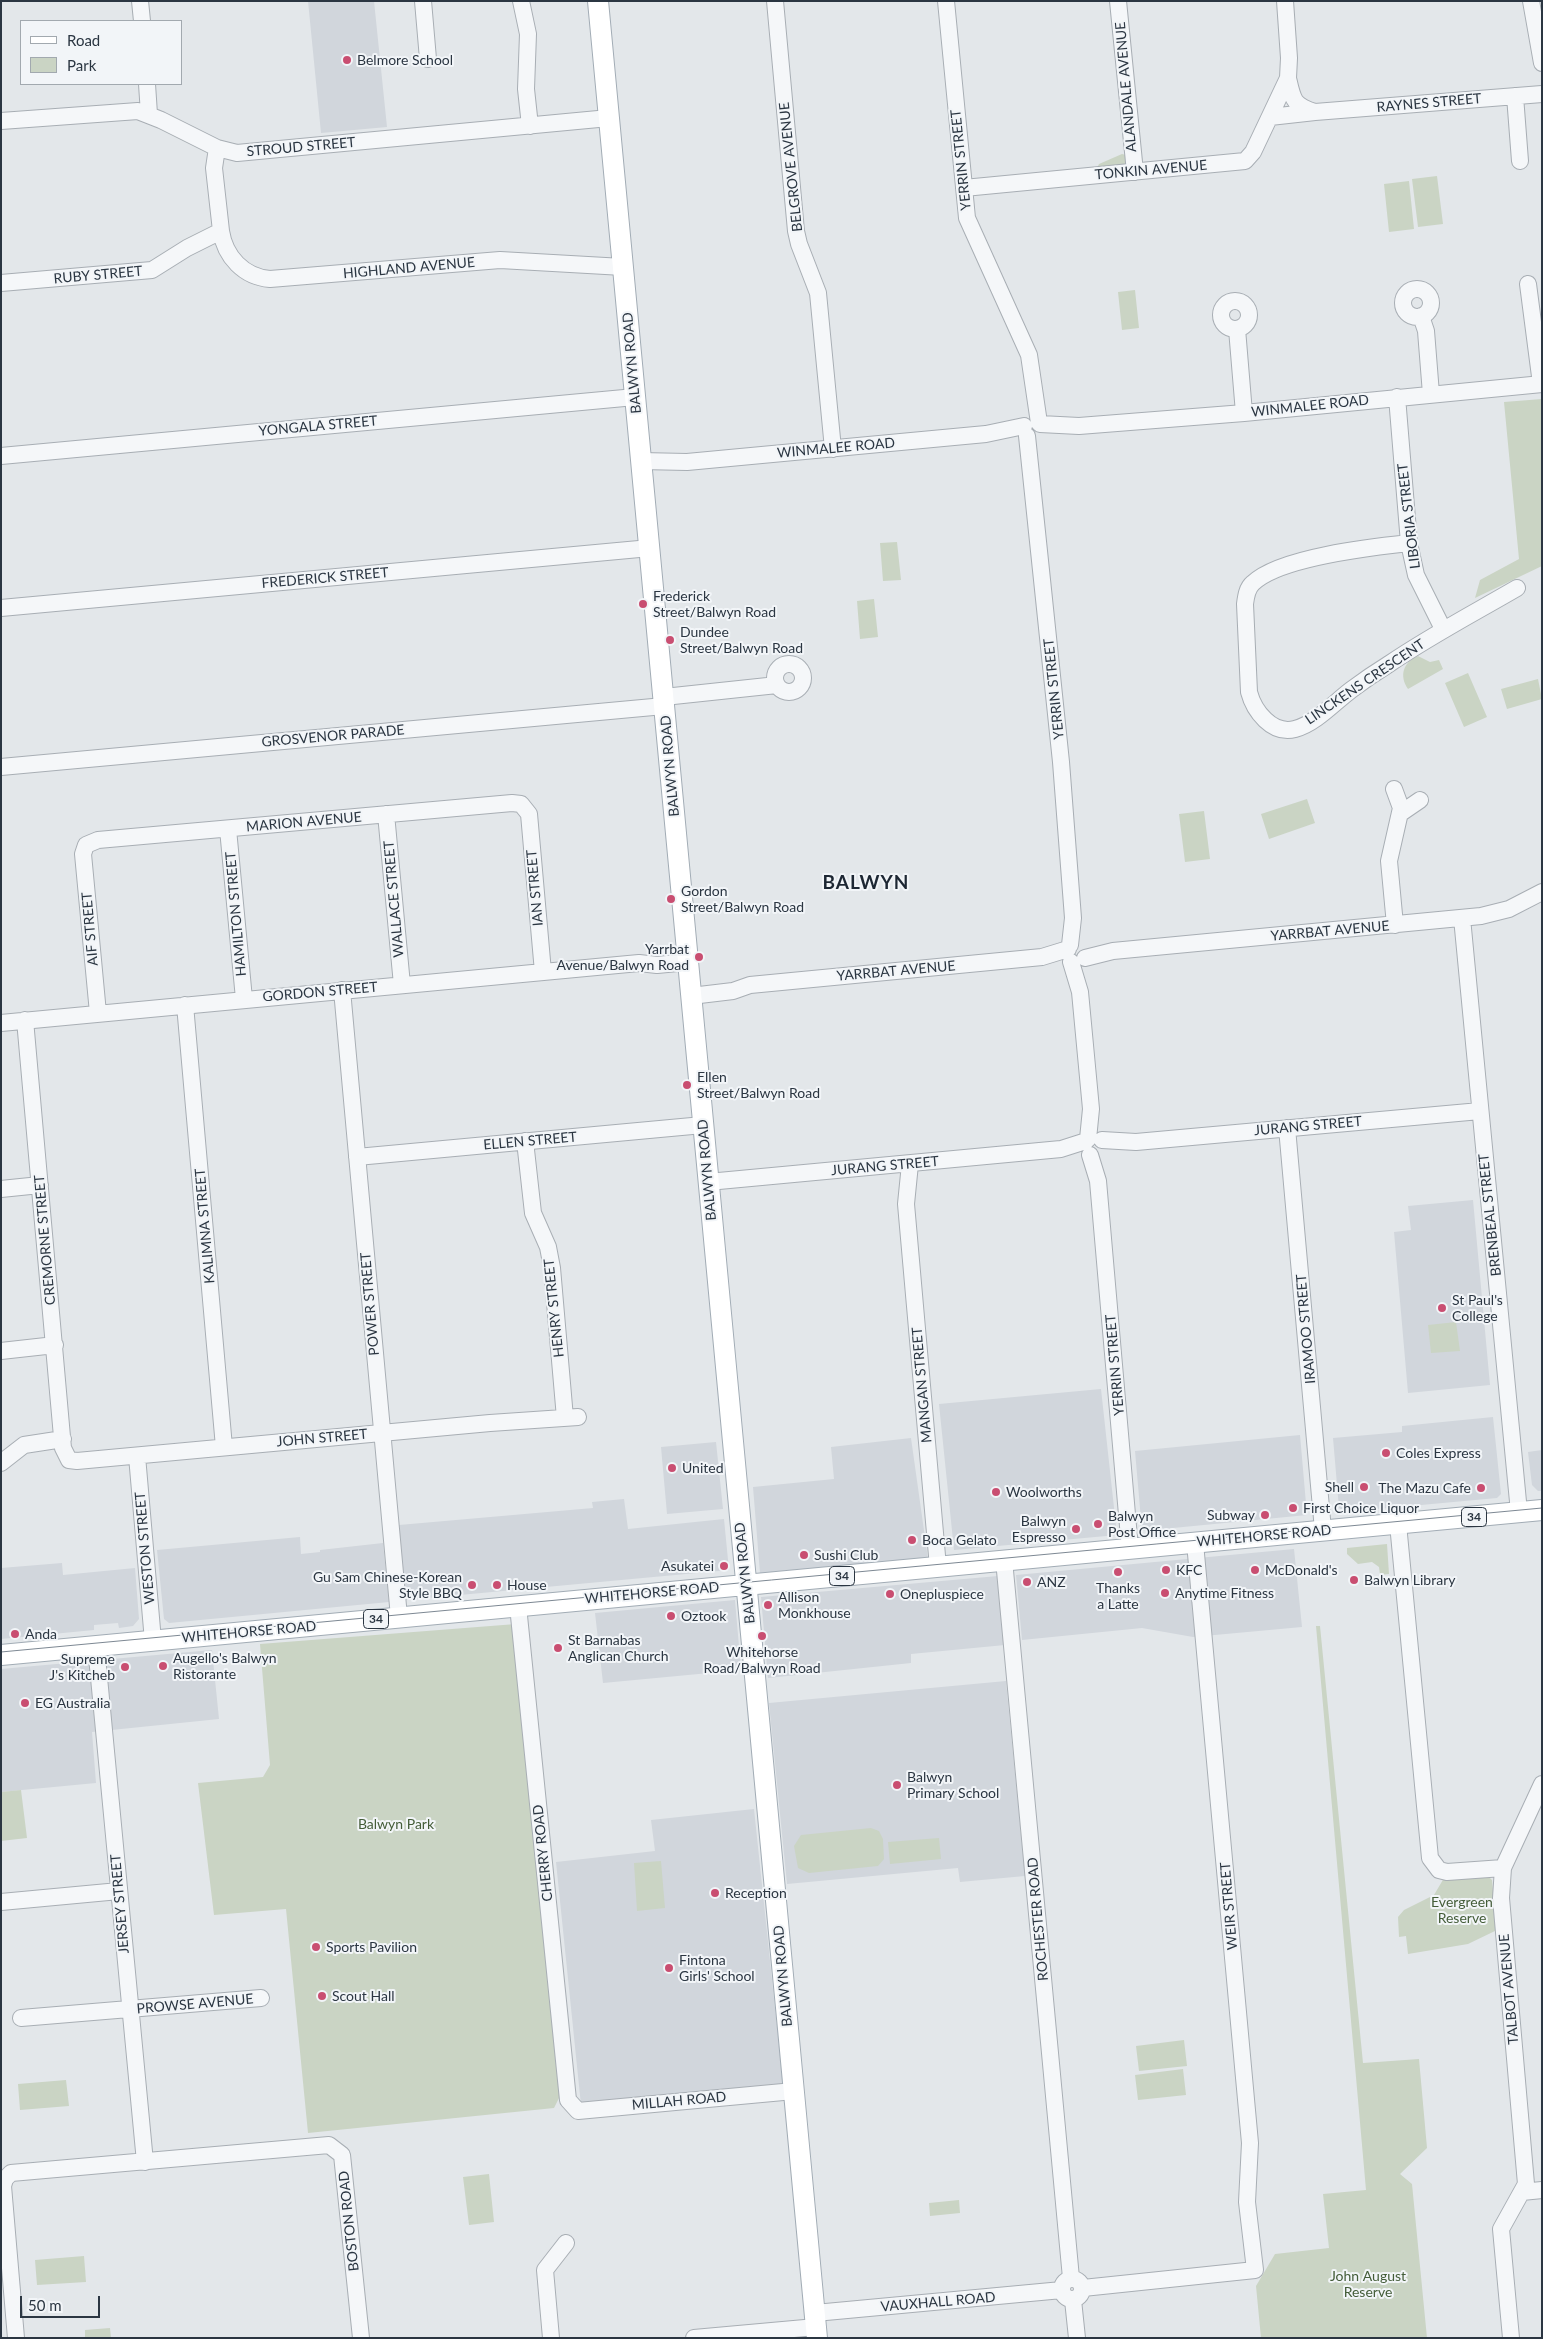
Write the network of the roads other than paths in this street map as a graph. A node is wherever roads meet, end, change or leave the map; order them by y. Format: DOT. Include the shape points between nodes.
graph roads {
  1 [pos="140,1"];
  2 [pos="423,1"];
  3 [pos="521,1"];
  4 [pos="598,1"];
  5 [pos="775,1"];
  6 [pos="946,1"];
  7 [pos="1118,1"];
  8 [pos="1285,1"];
  9 [pos="1531,1"];
  10 [pos="142,20"];
  11 [pos="428,59"];
  12 [pos="1542,63"];
  13 [pos="1288,78"];
  14 [pos="147,85"];
  15 [pos="1542,94"];
  16 [pos="1515,96"];
  17 [pos="1315,112"];
  18 [pos="149,114"];
  19 [pos="609,118"];
  20 [pos="1270,118"];
  21 [pos="1,121"];
  22 [pos="534,126"];
  23 [pos="218,148"];
  24 [pos="1520,162"];
  25 [pos="1135,172"];
  26 [pos="964,188"];
  27 [pos="221,231"];
  28 [pos="623,267"];
  29 [pos="1,283"];
  30 [pos="1528,284"];
  31 [pos="1421,316"];
  32 [pos="1237,329"];
  33 [pos="1541,384"];
  34 [pos="1431,394"];
  35 [pos="635,397"];
  36 [pos="1397,398"];
  37 [pos="1244,413"];
  38 [pos="1032,430"];
  39 [pos="833,448"];
  40 [pos="1,456"];
  41 [pos="642,466"];
  42 [pos="1409,543"];
  43 [pos="650,548"];
  44 [pos="1517,588"];
  45 [pos="1,608"];
  46 [pos="1443,629"];
  47 [pos="777,685"];
  48 [pos="664,701"];
  49 [pos="1,767"];
  50 [pos="1394,789"];
  51 [pos="1420,800"];
  52 [pos="523,805"];
  53 [pos="1401,813"];
  54 [pos="386,814"];
  55 [pos="228,829"];
  56 [pos="86,845"];
  57 [pos="1542,892"];
  58 [pos="1462,918"];
  59 [pos="1395,924"];
  60 [pos="1077,953"];
  61 [pos="688,958"];
  62 [pos="543,972"];
  63 [pos="402,985"];
  64 [pos="342,990"];
  65 [pos="691,991"];
  66 [pos="244,999"];
  67 [pos="185,1005"];
  68 [pos="98,1013"];
  69 [pos="25,1020"];
  70 [pos="1,1023"];
  71 [pos="1480,1111"];
  72 [pos="703,1125"];
  73 [pos="1287,1128"];
  74 [pos="526,1141"];
  75 [pos="1095,1146"];
  76 [pos="357,1156"];
  77 [pos="902,1165"];
  78 [pos="708,1182"];
  79 [pos="40,1185"];
  80 [pos="1,1189"];
  81 [pos="55,1345"];
  82 [pos="1,1350"];
  83 [pos="572,1417"];
  84 [pos="382,1433"];
  85 [pos="63,1439"];
  86 [pos="224,1447"];
  87 [pos="137,1456"];
  88 [pos="67,1458"];
  89 [pos="1,1463"];
  90 [pos="1542,1510"];
  91 [pos="1519,1512"];
  92 [pos="1398,1524"];
  93 [pos="1323,1530"];
  94 [pos="1195,1543"];
  95 [pos="1130,1549"];
  96 [pos="1004,1560"];
  97 [pos="938,1567"];
  98 [pos="746,1584"];
  99 [pos="518,1606"];
  100 [pos="399,1617"];
  101 [pos="154,1641"];
  102 [pos="96,1646"];
  103 [pos="1,1655"];
  104 [pos="1542,1784"];
  105 [pos="1503,1868"];
  106 [pos="119,1891"];
  107 [pos="1,1902"];
  108 [pos="261,1998"];
  109 [pos="130,2009"];
  110 [pos="21,2018"];
  111 [pos="794,2091"];
  112 [pos="568,2100"];
  113 [pos="145,2162"];
  114 [pos="1542,2190"];
  115 [pos="1522,2192"];
  116 [pos="566,2243"];
  117 [pos="1254,2270"];
  118 [pos="1072,2289"];
  119 [pos="816,2326"];
  120 [pos="16,2338"];
  121 [pos="361,2338"];
  122 [pos="551,2338"];
  123 [pos="694,2338"];
  124 [pos="1077,2338"];
  125 [pos="1511,2338"];
  1 -- 10 [label="street"];
  2 -- 11 [label="street"];
  3 -- 22 [label="street" via="528,27 527,62"];
  4 -- 19 [label="main road, BALWYN ROAD"];
  5 -- 39 [label="street, BELGROVE AVENUE" via="796,231 818,294"];
  6 -- 26 [label="street, YERRIN STREET"];
  7 -- 25 [label="street, ALANDALE AVENUE"];
  8 -- 13 [label="street"];
  9 -- 12 [label="street"];
  13 -- 17 [label="street" via="1294,101"];
  13 -- 20 [label="street, TONKIN AVENUE"];
  14 -- 18 [label="street"];
  15 -- 16 [label="street, RAYNES STREET"];
  16 -- 17 [label="street, RAYNES STREET"];
  16 -- 24 [label="street"];
  17 -- 20 [label="street, RAYNES STREET"];
  18 -- 21 [label="street, STROUD STREET" via="124,111"];
  18 -- 23 [label="street, STROUD STREET"];
  19 -- 22 [label="street, STROUD STREET"];
  19 -- 28 [label="main road, BALWYN ROAD"];
  20 -- 25 [label="street, TONKIN AVENUE" via="1246,161"];
  22 -- 23 [label="street, STROUD STREET" via="237,153"];
  23 -- 27 [label="street" via="214,168"];
  25 -- 26 [label="street, TONKIN AVENUE"];
  26 -- 38 [label="street, YERRIN STREET" via="968,223 1030,355 1034,395"];
  27 -- 28 [label="street, HIGHLAND AVENUE" via="226,250 240,267 257,277 270,279 500,260"];
  27 -- 29 [label="street, RUBY STREET" via="152,270"];
  28 -- 35 [label="main road, BALWYN ROAD"];
  30 -- 33 [label="street"];
  31 -- 34 [label="street" via="1426,331"];
  32 -- 37 [label="street"];
  33 -- 34 [label="street, WINMALEE ROAD"];
  34 -- 36 [label="street, WINMALEE ROAD"];
  35 -- 40 [label="street, YONGALA STREET"];
  35 -- 41 [label="main road, BALWYN ROAD"];
  36 -- 37 [label="street, WINMALEE ROAD"];
  36 -- 42 [label="street, LIBORIA STREET"];
  37 -- 38 [label="street, WINMALEE ROAD"];
  38 -- 39 [label="street, WINMALEE ROAD"];
  38 -- 60 [label="street, YERRIN STREET" via="1030,460"];
  39 -- 41 [label="street, WINMALEE ROAD"];
  41 -- 43 [label="main road, BALWYN ROAD"];
  42 -- 46 [label="street, LIBORIA STREET" via="1416,575"];
  42 -- 46 [label="street, LINCKENS CRESCENT" via="1278,567 1252,584 1245,604 1252,703 1265,721 1283,729 1295,729"];
  43 -- 45 [label="street, FREDERICK STREET"];
  43 -- 48 [label="main road, BALWYN ROAD"];
  44 -- 46 [label="street, LINCKENS CRESCENT"];
  47 -- 48 [label="street, GROSVENOR PARADE"];
  48 -- 49 [label="street, GROSVENOR PARADE"];
  48 -- 61 [label="main road, BALWYN ROAD"];
  50 -- 53 [label="street"];
  51 -- 53 [label="street"];
  52 -- 54 [label="street, MARION AVENUE" via="512,803"];
  52 -- 62 [label="street, IAN STREET" via="529,814"];
  53 -- 59 [label="street" via="1389,860"];
  54 -- 55 [label="street, MARION AVENUE"];
  54 -- 63 [label="street, WALLACE STREET"];
  55 -- 56 [label="street, MARION AVENUE" via="98,840"];
  55 -- 66 [label="street, HAMILTON STREET"];
  56 -- 68 [label="street, AIF STREET" via="83,854"];
  57 -- 58 [label="street, YARRBAT AVENUE" via="1509,910"];
  58 -- 59 [label="street, YARRBAT AVENUE"];
  58 -- 71 [label="street, BRENBEAL STREET"];
  59 -- 60 [label="street, YARRBAT AVENUE"];
  60 -- 65 [label="street, YARRBAT AVENUE" via="750,985 732,983"];
  60 -- 75 [label="street, YERRIN STREET"];
  61 -- 62 [label="street, GORDON STREET" via="656,957 639,963"];
  61 -- 65 [label="main road, BALWYN ROAD"];
  62 -- 63 [label="street, GORDON STREET"];
  63 -- 64 [label="street, GORDON STREET"];
  64 -- 66 [label="street, GORDON STREET"];
  64 -- 76 [label="street, POWER STREET"];
  65 -- 72 [label="main road, BALWYN ROAD"];
  66 -- 67 [label="street, GORDON STREET"];
  67 -- 68 [label="street, GORDON STREET"];
  67 -- 86 [label="street, KALIMNA STREET"];
  68 -- 69 [label="street, GORDON STREET"];
  69 -- 70 [label="street, GORDON STREET"];
  69 -- 79 [label="street, CREMORNE STREET"];
  71 -- 73 [label="street, JURANG STREET"];
  71 -- 91 [label="street, BRENBEAL STREET"];
  72 -- 74 [label="street, ELLEN STREET"];
  72 -- 78 [label="main road, BALWYN ROAD"];
  73 -- 75 [label="street, JURANG STREET"];
  73 -- 93 [label="street, IRAMOO STREET"];
  74 -- 76 [label="street, ELLEN STREET"];
  74 -- 83 [label="street, HENRY STREET" via="533,1213 550,1256"];
  75 -- 77 [label="street, JURANG STREET"];
  75 -- 95 [label="street, YERRIN STREET"];
  76 -- 84 [label="street, POWER STREET"];
  77 -- 78 [label="street, JURANG STREET"];
  77 -- 97 [label="street, MANGAN STREET"];
  78 -- 98 [label="main road, BALWYN ROAD"];
  79 -- 80 [label="street"];
  79 -- 81 [label="street, CREMORNE STREET"];
  81 -- 82 [label="street"];
  81 -- 85 [label="street, CREMORNE STREET"];
  83 -- 84 [label="street, JOHN STREET"];
  84 -- 86 [label="street, JOHN STREET"];
  84 -- 100 [label="street, POWER STREET"];
  85 -- 88 [label="street, CREMORNE STREET"];
  85 -- 89 [label="street" via="24,1445"];
  86 -- 87 [label="street, JOHN STREET"];
  87 -- 88 [label="street, JOHN STREET" via="77,1461"];
  87 -- 101 [label="street, WESTON STREET"];
  90 -- 91 [label="main road, WHITEHORSE ROAD / 34"];
  91 -- 92 [label="main road, WHITEHORSE ROAD / 34"];
  92 -- 93 [label="main road, WHITEHORSE ROAD / 34"];
  92 -- 105 [label="street" via="1430,1858 1439,1870 1447,1872"];
  93 -- 94 [label="main road, WHITEHORSE ROAD / 34"];
  94 -- 95 [label="main road, WHITEHORSE ROAD / 34"];
  94 -- 117 [label="street, WEIR STREET" via="1250,2143 1247,2202"];
  95 -- 96 [label="main road, WHITEHORSE ROAD / 34"];
  96 -- 97 [label="main road, WHITEHORSE ROAD / 34"];
  96 -- 118 [label="street, ROCHESTER ROAD"];
  97 -- 98 [label="main road, WHITEHORSE ROAD / 34"];
  98 -- 99 [label="main road, WHITEHORSE ROAD / 34"];
  98 -- 111 [label="main road, BALWYN ROAD"];
  99 -- 100 [label="main road, WHITEHORSE ROAD / 34"];
  99 -- 112 [label="street, CHERRY ROAD"];
  100 -- 101 [label="main road, WHITEHORSE ROAD / 34"];
  101 -- 102 [label="main road, WHITEHORSE ROAD / 34"];
  102 -- 103 [label="main road, WHITEHORSE ROAD / 34"];
  102 -- 106 [label="street, JERSEY STREET"];
  104 -- 105 [label="street"];
  105 -- 115 [label="street, TALBOT AVENUE" via="1501,1898 1526,2184"];
  106 -- 107 [label="street"];
  106 -- 109 [label="street, JERSEY STREET"];
  108 -- 109 [label="street, PROWSE AVENUE"];
  109 -- 110 [label="street, PROWSE AVENUE"];
  109 -- 113 [label="street, JERSEY STREET"];
  111 -- 112 [label="street, MILLAH ROAD" via="578,2110"];
  111 -- 119 [label="main road, BALWYN ROAD"];
  113 -- 120 [label="street, BOSTON ROAD" via="11,2173 4,2179"];
  113 -- 121 [label="street, BOSTON ROAD" via="329,2145 342,2155"];
  114 -- 115 [label="street"];
  115 -- 125 [label="street, TALBOT AVENUE" via="1501,2229"];
  116 -- 122 [label="street" via="545,2270"];
  117 -- 118 [label="street, VAUXHALL ROAD"];
  118 -- 119 [label="street, VAUXHALL ROAD"];
  118 -- 124 [label="street, ROCHESTER ROAD"];
  119 -- 123 [label="street, VAUXHALL ROAD"];
}
